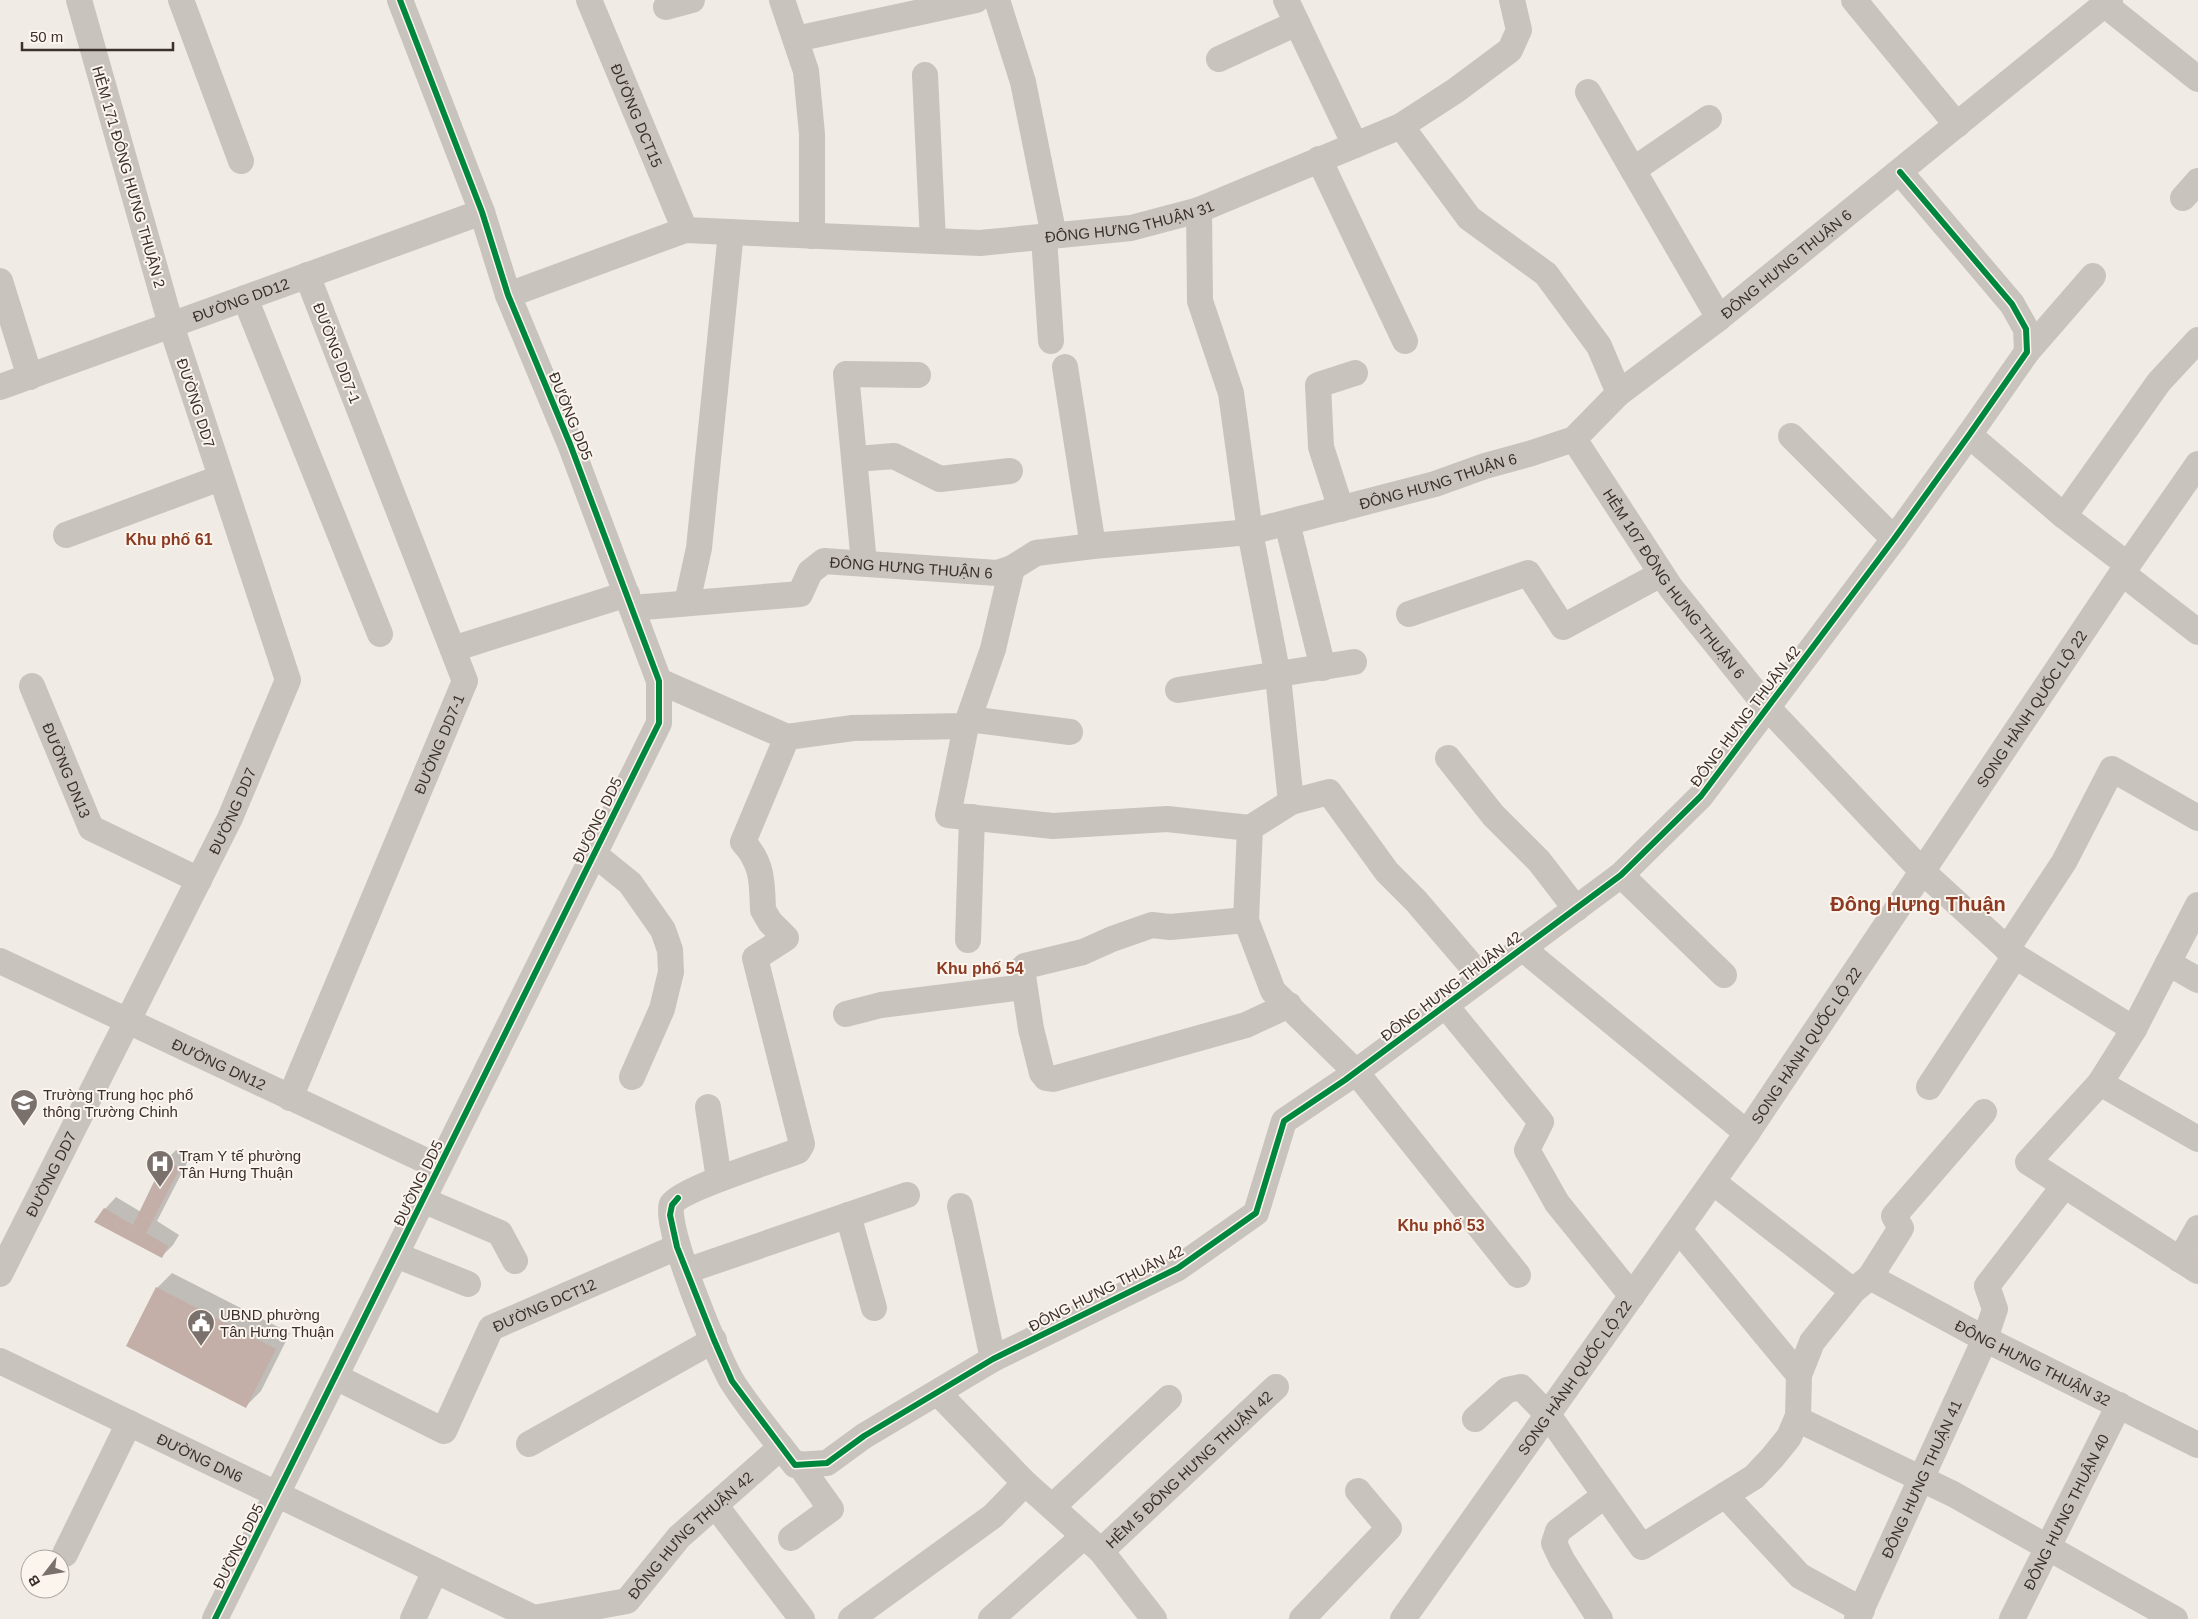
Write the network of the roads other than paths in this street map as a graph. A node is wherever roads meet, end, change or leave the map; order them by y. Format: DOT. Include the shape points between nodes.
graph roads {
  1 [pos="79,0"];
  2 [pos="181,0"];
  3 [pos="400,0"];
  4 [pos="589,0"];
  5 [pos="692,0"];
  6 [pos="782,0"];
  7 [pos="976,0"];
  8 [pos="997,0"];
  9 [pos="1286,0"];
  10 [pos="1854,0"];
  11 [pos="2107,2"];
  12 [pos="666,7"];
  13 [pos="1519,10"];
  14 [pos="1298,23"];
  15 [pos="796,39"];
  16 [pos="1219,59"];
  17 [pos="925,75"];
  18 [pos="2198,79"];
  19 [pos="1588,92"];
  20 [pos="1709,118"];
  21 [pos="1958,124"];
  22 [pos="1401,126"];
  23 [pos="1355,145"];
  24 [pos="1319,159"];
  25 [pos="241,160"];
  26 [pos="1633,170"];
  27 [pos="1900,172"];
  28 [pos="1199,210"];
  29 [pos="482,212"];
  30 [pos="686,230"];
  31 [pos="731,232"];
  32 [pos="812,236"];
  33 [pos="1050,236"];
  34 [pos="933,241"];
  35 [pos="307,275"];
  36 [pos="2093,276"];
  37 [pos="0,282"];
  38 [pos="508,295"];
  39 [pos="245,298"];
  40 [pos="1719,318"];
  41 [pos="170,324"];
  42 [pos="2198,340"];
  43 [pos="1051,341"];
  44 [pos="1405,342"];
  45 [pos="2026,352"];
  46 [pos="1065,367"];
  47 [pos="1355,372"];
  48 [pos="918,375"];
  49 [pos="30,377"];
  50 [pos="0,387"];
  51 [pos="1619,393"];
  52 [pos="1969,435"];
  53 [pos="1791,436"];
  54 [pos="1574,439"];
  55 [pos="856,459"];
  56 [pos="2198,464"];
  57 [pos="1010,471"];
  58 [pos="220,478"];
  59 [pos="1341,508"];
  60 [pos="2064,516"];
  61 [pos="1287,522"];
  62 [pos="1250,532"];
  63 [pos="66,535"];
  64 [pos="1894,538"];
  65 [pos="1093,546"];
  66 [pos="864,562"];
  67 [pos="1012,568"];
  68 [pos="2125,569"];
  69 [pos="1661,574"];
  70 [pos="629,601"];
  71 [pos="687,603"];
  72 [pos="1409,614"];
  73 [pos="2198,632"];
  74 [pos="380,634"];
  75 [pos="452,649"];
  76 [pos="1354,662"];
  77 [pos="1323,668"];
  78 [pos="1278,676"];
  79 [pos="659,680"];
  80 [pos="32,686"];
  81 [pos="1178,690"];
  82 [pos="1767,707"];
  83 [pos="967,723"];
  84 [pos="1070,732"];
  85 [pos="787,738"];
  86 [pos="1448,758"];
  87 [pos="1291,802"];
  88 [pos="960,816"];
  89 [pos="2198,818"];
  90 [pos="1250,828"];
  91 [pos="594,854"];
  92 [pos="1922,871"];
  93 [pos="1621,875"];
  94 [pos="199,880"];
  95 [pos="2198,905"];
  96 [pos="1576,909"];
  97 [pos="1246,920"];
  98 [pos="968,940"];
  99 [pos="1522,948"];
  100 [pos="2011,953"];
  101 [pos="0,961"];
  102 [pos="2168,963"];
  103 [pos="1724,975"];
  104 [pos="1482,978"];
  105 [pos="2198,980"];
  106 [pos="1024,987"];
  107 [pos="1288,1005"];
  108 [pos="1445,1006"];
  109 [pos="846,1014"];
  110 [pos="128,1022"];
  111 [pos="2134,1029"];
  112 [pos="1356,1072"];
  113 [pos="632,1077"];
  114 [pos="2100,1083"];
  115 [pos="1929,1087"];
  116 [pos="290,1098"];
  117 [pos="708,1107"];
  118 [pos="1984,1112"];
  119 [pos="1747,1133"];
  120 [pos="2198,1139"];
  121 [pos="439,1167"];
  122 [pos="719,1179"];
  123 [pos="1713,1182"];
  124 [pos="2064,1186"];
  125 [pos="907,1195"];
  126 [pos="423,1200"];
  127 [pos="960,1206"];
  128 [pos="848,1215"];
  129 [pos="2198,1228"];
  130 [pos="1679,1230"];
  131 [pos="677,1247"];
  132 [pos="396,1255"];
  133 [pos="515,1261"];
  134 [pos="2189,1266"];
  135 [pos="686,1271"];
  136 [pos="0,1274"];
  137 [pos="1518,1275"];
  138 [pos="468,1284"];
  139 [pos="1861,1284"];
  140 [pos="1632,1296"];
  141 [pos="874,1308"];
  142 [pos="1986,1339"];
  143 [pos="714,1340"];
  144 [pos="992,1359"];
  145 [pos="0,1361"];
  146 [pos="1799,1375"];
  147 [pos="336,1377"];
  148 [pos="1276,1387"];
  149 [pos="938,1393"];
  150 [pos="1169,1398"];
  151 [pos="2120,1405"];
  152 [pos="1548,1415"];
  153 [pos="1475,1419"];
  154 [pos="1797,1419"];
  155 [pos="130,1423"];
  156 [pos="529,1444"];
  157 [pos="2198,1445"];
  158 [pos="790,1455"];
  159 [pos="1922,1479"];
  160 [pos="1025,1483"];
  161 [pos="1358,1491"];
  162 [pos="278,1495"];
  163 [pos="1725,1495"];
  164 [pos="1604,1496"];
  165 [pos="715,1505"];
  166 [pos="1052,1507"];
  167 [pos="791,1538"];
  168 [pos="1093,1544"];
  169 [pos="2048,1548"];
  170 [pos="67,1549"];
  171 [pos="435,1571"];
  172 [pos="1859,1615"];
  173 [pos="215,1619"];
  174 [pos="413,1619"];
  175 [pos="535,1619"];
  176 [pos="802,1619"];
  177 [pos="851,1619"];
  178 [pos="991,1619"];
  179 [pos="1154,1619"];
  180 [pos="1302,1619"];
  181 [pos="1403,1619"];
  182 [pos="1600,1619"];
  183 [pos="2012,1619"];
  184 [pos="2175,1619"];
  1 -- 41 [label="street, HẺM 171 ĐÔNG HƯNG THUẬN 2"];
  2 -- 25 [label="street"];
  3 -- 29 [label="street, ĐƯỜNG DD5"];
  4 -- 30 [label="street, ĐƯỜNG DCT15"];
  5 -- 12 [label="street"];
  6 -- 15 [label="street"];
  7 -- 15 [label="street"];
  8 -- 33 [label="street" via="1022,82"];
  9 -- 14 [label="street"];
  10 -- 21 [label="street"];
  11 -- 18 [label="street"];
  11 -- 21 [label="street, ĐÔNG HƯNG THUẬN 6"];
  13 -- 22 [label="street, ĐÔNG HƯNG THUẬN 31" via="1510,50"];
  14 -- 16 [label="street"];
  14 -- 23 [label="street"];
  15 -- 32 [label="street" via="806,70 812,134"];
  17 -- 34 [label="street"];
  19 -- 26 [label="street"];
  20 -- 26 [label="street"];
  21 -- 27 [label="street, ĐÔNG HƯNG THUẬN 6"];
  22 -- 23 [label="street, ĐÔNG HƯNG THUẬN 31"];
  22 -- 51 [label="street" via="1469,218 1546,274 1599,346"];
  23 -- 24 [label="street, ĐÔNG HƯNG THUẬN 31"];
  24 -- 28 [label="street, ĐÔNG HƯNG THUẬN 31"];
  24 -- 44 [label="street"];
  26 -- 40 [label="street"];
  27 -- 40 [label="street, ĐÔNG HƯNG THUẬN 6"];
  27 -- 45 [label="street" via="2012,304 2026,328"];
  28 -- 33 [label="street, ĐÔNG HƯNG THUẬN 31" via="1131,228"];
  28 -- 62 [label="street" via="1200,302 1231,393"];
  29 -- 35 [label="street, ĐƯỜNG DD12"];
  29 -- 38 [label="street, ĐƯỜNG DD5"];
  30 -- 31 [label="street, ĐÔNG HƯNG THUẬN 31"];
  30 -- 38 [label="street"];
  31 -- 32 [label="street, ĐÔNG HƯNG THUẬN 31"];
  31 -- 71 [label="street" via="700,539"];
  32 -- 34 [label="street, ĐÔNG HƯNG THUẬN 31"];
  33 -- 34 [label="street, ĐÔNG HƯNG THUẬN 31" via="980,243"];
  33 -- 43 [label="street"];
  35 -- 39 [label="street, ĐƯỜNG DD12"];
  35 -- 75 [label="street, ĐƯỜNG DD7-1"];
  36 -- 45 [label="street, ĐÔNG HƯNG THUẬN 42"];
  37 -- 49 [label="street"];
  38 -- 70 [label="street, ĐƯỜNG DD5" via="570,444"];
  39 -- 41 [label="street, ĐƯỜNG DD12"];
  39 -- 74 [label="street"];
  40 -- 51 [label="street, ĐÔNG HƯNG THUẬN 6"];
  41 -- 49 [label="street, ĐƯỜNG DD12"];
  41 -- 58 [label="street, ĐƯỜNG DD7"];
  42 -- 60 [label="street" via="2159,382"];
  45 -- 52 [label="street, ĐÔNG HƯNG THUẬN 42"];
  46 -- 65 [label="street"];
  47 -- 59 [label="street" via="1318,385 1321,447"];
  48 -- 55 [label="street" via="846,374"];
  49 -- 50 [label="street, ĐƯỜNG DD12"];
  51 -- 54 [label="street, ĐÔNG HƯNG THUẬN 6"];
  52 -- 60 [label="street"];
  52 -- 64 [label="street, ĐÔNG HƯNG THUẬN 42"];
  53 -- 64 [label="street"];
  54 -- 59 [label="street, ĐÔNG HƯNG THUẬN 6" via="1434,484"];
  54 -- 69 [label="street, HẺM 107 ĐÔNG HƯNG THUẬN 6"];
  55 -- 57 [label="street" via="894,456 940,479"];
  55 -- 66 [label="street"];
  56 -- 68 [label="street, SONG HÀNH QUỐC LỘ 22"];
  58 -- 63 [label="street"];
  58 -- 94 [label="street, ĐƯỜNG DD7" via="288,680 230,818"];
  59 -- 61 [label="street, ĐÔNG HƯNG THUẬN 6"];
  60 -- 68 [label="street"];
  61 -- 62 [label="street, ĐÔNG HƯNG THUẬN 6"];
  61 -- 77 [label="street"];
  62 -- 65 [label="street, ĐÔNG HƯNG THUẬN 6"];
  62 -- 78 [label="street"];
  64 -- 82 [label="street, ĐÔNG HƯNG THUẬN 42"];
  65 -- 67 [label="street, ĐÔNG HƯNG THUẬN 6" via="1036,553"];
  66 -- 67 [label="street, ĐÔNG HƯNG THUẬN 6" via="990,574"];
  66 -- 71 [label="street, ĐÔNG HƯNG THUẬN 6" via="824,561 810,572 800,594"];
  67 -- 83 [label="street" via="993,649"];
  68 -- 73 [label="street"];
  68 -- 92 [label="street, SONG HÀNH QUỐC LỘ 22"];
  69 -- 72 [label="street" via="1563,627 1528,573"];
  69 -- 82 [label="street, HẺM 107 ĐÔNG HƯNG THUẬN 6"];
  70 -- 71 [label="street, ĐÔNG HƯNG THUẬN 6"];
  70 -- 75 [label="street, ĐÔNG HƯNG THUẬN 6"];
  70 -- 79 [label="street, ĐƯỜNG DD5"];
  75 -- 116 [label="street, ĐƯỜNG DD7-1" via="465,681"];
  76 -- 77 [label="street"];
  77 -- 78 [label="street"];
  78 -- 81 [label="street"];
  78 -- 87 [label="street"];
  79 -- 85 [label="street"];
  79 -- 91 [label="street, ĐƯỜNG DD5" via="659,723"];
  80 -- 94 [label="street, ĐƯỜNG DN13" via="91,828"];
  82 -- 92 [label="street, HẺM 107 ĐÔNG HƯNG THUẬN 6"];
  82 -- 93 [label="street, ĐÔNG HƯNG THUẬN 42" via="1701,796"];
  83 -- 84 [label="street"];
  83 -- 85 [label="street" via="853,728"];
  83 -- 88 [label="street"];
  85 -- 122 [label="street" via="743,842 759,865 765,915 786,938 755,958 802,1144 798,1151"];
  86 -- 96 [label="street" via="1493,815 1539,861"];
  87 -- 90 [label="street"];
  87 -- 104 [label="street" via="1329,792 1387,872"];
  88 -- 90 [label="street" via="1053,826 1167,819"];
  88 -- 98 [label="street"];
  89 -- 100 [label="street" via="2112,769 2064,862"];
  90 -- 97 [label="street"];
  91 -- 113 [label="street" via="630,883 663,930 670,950 671,972 662,1009"];
  91 -- 121 [label="street, ĐƯỜNG DD5"];
  92 -- 100 [label="street, HẺM 107 ĐÔNG HƯNG THUẬN 6"];
  92 -- 119 [label="street, SONG HÀNH QUỐC LỘ 22"];
  93 -- 96 [label="street, ĐÔNG HƯNG THUẬN 42"];
  93 -- 103 [label="street"];
  94 -- 110 [label="street, ĐƯỜNG DD7"];
  95 -- 102 [label="street"];
  96 -- 99 [label="street, ĐÔNG HƯNG THUẬN 42"];
  97 -- 106 [label="street" via="1147,926 1083,952 1025,966 1022,969"];
  97 -- 107 [label="street" via="1273,990"];
  99 -- 104 [label="street, ĐÔNG HƯNG THUẬN 42"];
  99 -- 119 [label="street"];
  100 -- 111 [label="street, HẺM 107 ĐÔNG HƯNG THUẬN 6"];
  100 -- 115 [label="street"];
  101 -- 110 [label="street, ĐƯỜNG DN12"];
  102 -- 105 [label="street"];
  102 -- 111 [label="street"];
  104 -- 108 [label="street, ĐÔNG HƯNG THUẬN 42"];
  106 -- 107 [label="street" via="1042,1074 1053,1080 1246,1025"];
  106 -- 109 [label="street" via="881,1005"];
  107 -- 112 [label="street"];
  108 -- 112 [label="street, ĐÔNG HƯNG THUẬN 42"];
  108 -- 140 [label="street" via="1541,1122 1528,1150 1557,1203"];
  110 -- 116 [label="street, ĐƯỜNG DN12"];
  110 -- 136 [label="street, ĐƯỜNG DD7"];
  111 -- 114 [label="street"];
  112 -- 137 [label="street"];
  112 -- 144 [label="street, ĐÔNG HƯNG THUẬN 42" via="1284,1121 1256,1213 1178,1268"];
  114 -- 120 [label="street"];
  114 -- 124 [label="street" via="2028,1162"];
  116 -- 121 [label="street, ĐƯỜNG DN12"];
  117 -- 122 [label="street"];
  118 -- 139 [label="street" via="1894,1216 1901,1228"];
  119 -- 123 [label="street, SONG HÀNH QUỐC LỘ 22"];
  121 -- 126 [label="street, ĐƯỜNG DD5"];
  122 -- 131 [label="street" via="678,1198 672,1205 670,1215"];
  123 -- 130 [label="street, SONG HÀNH QUỐC LỘ 22"];
  123 -- 139 [label="street, ĐÔNG HƯNG THUẬN 32"];
  124 -- 134 [label="street"];
  124 -- 142 [label="street, ĐÔNG HƯNG THUẬN 41" via="1987,1286 1995,1309"];
  125 -- 128 [label="street"];
  126 -- 132 [label="street, ĐƯỜNG DD5"];
  126 -- 133 [label="street" via="500,1233"];
  127 -- 144 [label="street"];
  128 -- 135 [label="street"];
  128 -- 141 [label="street"];
  129 -- 134 [label="street"];
  130 -- 140 [label="street, SONG HÀNH QUỐC LỘ 22"];
  130 -- 146 [label="street"];
  131 -- 135 [label="street"];
  131 -- 147 [label="street, ĐƯỜNG DCT12" via="491,1328 444,1431"];
  132 -- 138 [label="street"];
  132 -- 147 [label="street, ĐƯỜNG DD5"];
  135 -- 143 [label="street"];
  139 -- 142 [label="street, ĐÔNG HƯNG THUẬN 32"];
  139 -- 146 [label="street" via="1812,1342"];
  140 -- 152 [label="street, SONG HÀNH QUỐC LỘ 22"];
  142 -- 151 [label="street, ĐÔNG HƯNG THUẬN 32"];
  142 -- 159 [label="street, ĐÔNG HƯNG THUẬN 41"];
  143 -- 156 [label="street"];
  143 -- 158 [label="street" via="732,1382"];
  144 -- 149 [label="street, ĐÔNG HƯNG THUẬN 42"];
  145 -- 155 [label="street, ĐƯỜNG DN6"];
  146 -- 154 [label="street"];
  147 -- 162 [label="street, ĐƯỜNG DD5"];
  148 -- 168 [label="street, HẺM 5 ĐÔNG HƯNG THUẬN 42"];
  149 -- 158 [label="street, ĐÔNG HƯNG THUẬN 42" via="864,1436 827,1463"];
  149 -- 160 [label="street"];
  150 -- 166 [label="street"];
  151 -- 157 [label="street, ĐÔNG HƯNG THUẬN 32"];
  151 -- 169 [label="street, ĐÔNG HƯNG THUẬN 40"];
  152 -- 153 [label="street" via="1521,1387 1514,1387"];
  152 -- 164 [label="street"];
  152 -- 181 [label="street, SONG HÀNH QUỐC LỘ 22"];
  154 -- 159 [label="street"];
  154 -- 163 [label="street" via="1789,1437 1772,1458 1754,1477"];
  155 -- 162 [label="street, ĐƯỜNG DN6"];
  155 -- 170 [label="street"];
  158 -- 165 [label="street, ĐÔNG HƯNG THUẬN 42"];
  158 -- 167 [label="street" via="831,1509"];
  159 -- 169 [label="street"];
  159 -- 172 [label="street, ĐÔNG HƯNG THUẬN 41"];
  160 -- 166 [label="street"];
  160 -- 177 [label="street" via="993,1516"];
  161 -- 180 [label="street" via="1389,1528"];
  162 -- 171 [label="street, ĐƯỜNG DN6"];
  162 -- 173 [label="street, ĐƯỜNG DD5"];
  163 -- 164 [label="street" via="1642,1547"];
  163 -- 172 [label="street" via="1800,1576"];
  164 -- 182 [label="street" via="1558,1531 1554,1543"];
  165 -- 175 [label="street, ĐÔNG HƯNG THUẬN 42" via="679,1536 627,1601"];
  165 -- 176 [label="street"];
  166 -- 168 [label="street"];
  168 -- 178 [label="street, HẺM 5 ĐÔNG HƯNG THUẬN 42"];
  168 -- 179 [label="street"];
  169 -- 183 [label="street, ĐÔNG HƯNG THUẬN 40"];
  169 -- 184 [label="street"];
  171 -- 174 [label="street"];
  171 -- 175 [label="street, ĐƯỜNG DN6"];
}
